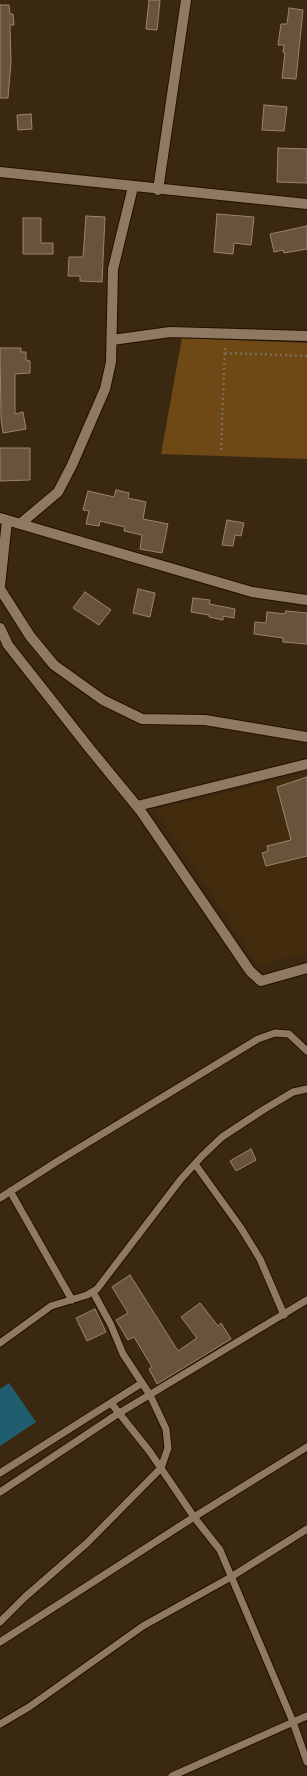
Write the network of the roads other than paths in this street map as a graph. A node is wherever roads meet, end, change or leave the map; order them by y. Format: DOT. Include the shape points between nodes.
graph roads {
  1 [pos="186,0"];
  2 [pos="0,172"];
  3 [pos="133,187"];
  4 [pos="158,190"];
  5 [pos="307,204"];
  6 [pos="307,336"];
  7 [pos="112,340"];
  8 [pos="3,520"];
  9 [pos="20,524"];
  10 [pos="0,586"];
  11 [pos="0,589"];
  12 [pos="307,600"];
  13 [pos="0,628"];
  14 [pos="307,737"];
  15 [pos="307,764"];
  16 [pos="137,806"];
  17 [pos="307,968"];
  18 [pos="307,1051"];
  19 [pos="307,1089"];
  20 [pos="194,1164"];
  21 [pos="10,1191"];
  22 [pos="0,1198"];
  23 [pos="93,1292"];
  24 [pos="72,1300"];
  25 [pos="307,1300"];
  26 [pos="284,1315"];
  27 [pos="0,1342"];
  28 [pos="142,1383"];
  29 [pos="150,1396"];
  30 [pos="111,1403"];
  31 [pos="119,1413"];
  32 [pos="307,1447"];
  33 [pos="161,1468"];
  34 [pos="0,1473"];
  35 [pos="0,1492"];
  36 [pos="194,1517"];
  37 [pos="307,1529"];
  38 [pos="231,1577"];
  39 [pos="0,1622"];
  40 [pos="0,1642"];
  41 [pos="307,1716"];
  42 [pos="293,1722"];
  43 [pos="0,1724"];
  44 [pos="307,1762"];
  45 [pos="172,1776"];
  1 -- 4 [label="street"];
  2 -- 3 [label="street"];
  3 -- 4 [label="street"];
  3 -- 7 [label="street" via="113,269"];
  4 -- 5 [label="street"];
  6 -- 7 [label="street" via="170,332"];
  7 -- 9 [label="street" via="111,362 105,389 72,465 58,492"];
  8 -- 9 [label="street"];
  8 -- 10 [label="street"];
  9 -- 12 [label="street" via="252,592"];
  11 -- 14 [label="street" via="30,636 54,665 103,700 142,719 204,720"];
  13 -- 16 [label="street" via="8,645"];
  15 -- 16 [label="street"];
  16 -- 17 [label="street" via="250,971 261,981"];
  18 -- 21 [label="lane" via="289,1034 275,1033 258,1039"];
  19 -- 20 [label="lane" via="293,1092 222,1137"];
  20 -- 23 [label="lane" via="98,1289"];
  20 -- 26 [label="lane" via="241,1228 260,1259"];
  21 -- 22 [label="lane"];
  21 -- 24 [label="lane"];
  23 -- 24 [label="lane"];
  23 -- 28 [label="lane" via="123,1354"];
  24 -- 27 [label="lane" via="51,1306"];
  25 -- 26 [label="lane"];
  26 -- 29 [label="lane"];
  28 -- 29 [label="lane"];
  28 -- 30 [label="lane"];
  29 -- 31 [label="lane"];
  29 -- 33 [label="lane" via="166,1429 168,1448"];
  30 -- 31 [label="lane"];
  30 -- 34 [label="lane"];
  31 -- 33 [label="lane"];
  31 -- 35 [label="lane"];
  32 -- 36 [label="lane"];
  33 -- 36 [label="lane"];
  33 -- 39 [label="lane" via="87,1543"];
  36 -- 38 [label="lane" via="220,1550"];
  36 -- 40 [label="lane"];
  37 -- 38 [label="lane"];
  38 -- 42 [label="lane"];
  38 -- 43 [label="lane" via="143,1626 29,1707"];
  41 -- 42 [label="lane"];
  42 -- 44 [label="lane"];
  42 -- 45 [label="lane"];
}
